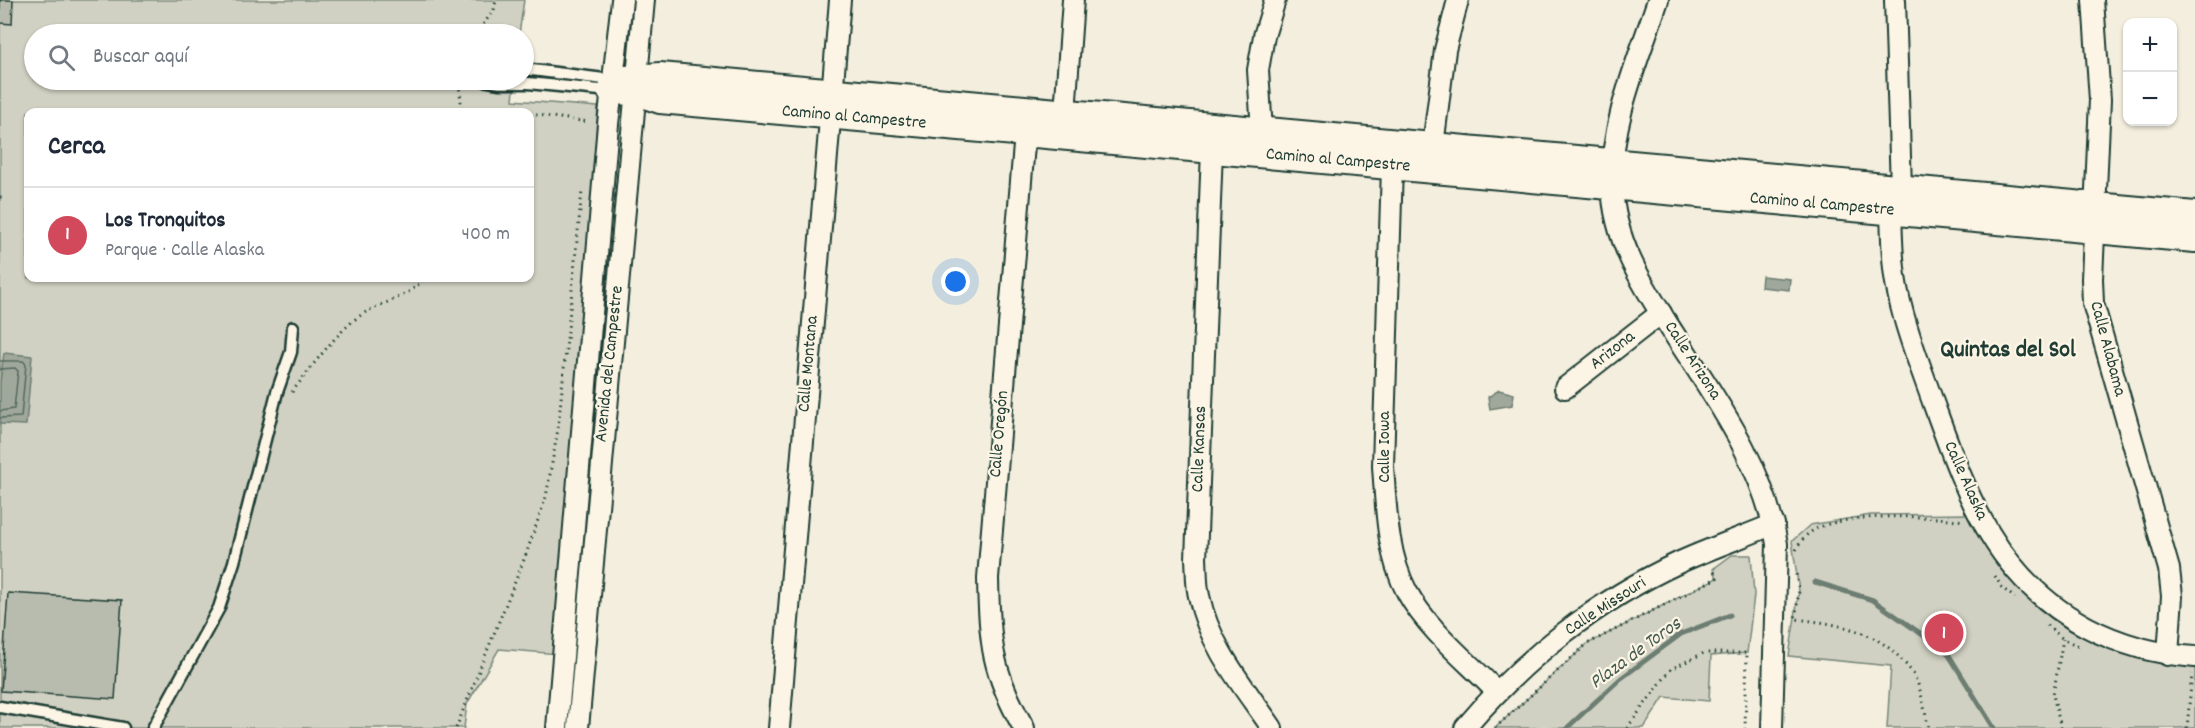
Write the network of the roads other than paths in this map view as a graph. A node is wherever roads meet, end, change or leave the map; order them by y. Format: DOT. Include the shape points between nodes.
graph roads {
  1 [pos="622,0"];
  2 [pos="644,0"];
  3 [pos="840,0"];
  4 [pos="1073,0"];
  5 [pos="1275,0"];
  6 [pos="1458,0"];
  7 [pos="1658,0"];
  8 [pos="1895,0"];
  9 [pos="2093,0"];
  10 [pos="534,71"];
  11 [pos="534,83"];
  12 [pos="611,86"];
  13 [pos="637,86"];
  14 [pos="831,104"];
  15 [pos="1065,113"];
  16 [pos="1262,131"];
  17 [pos="1025,133"];
  18 [pos="1433,146"];
  19 [pos="1212,150"];
  20 [pos="1392,166"];
  21 [pos="1612,174"];
  22 [pos="1896,200"];
  23 [pos="2195,215"];
  24 [pos="2094,218"];
  25 [pos="2195,239"];
  26 [pos="1661,313"];
  27 [pos="293,327"];
  28 [pos="1565,388"];
  29 [pos="580,437"];
  30 [pos="602,439"];
  31 [pos="1774,524"];
  32 [pos="2168,655"];
  33 [pos="2194,668"];
  34 [pos="1496,691"];
  35 [pos="0,706"];
  36 [pos="123,728"];
  37 [pos="153,728"];
  38 [pos="557,728"];
  39 [pos="578,728"];
  40 [pos="779,728"];
  41 [pos="1024,728"];
  42 [pos="1272,728"];
  43 [pos="1465,728"];
  44 [pos="1772,728"];
  1 -- 12 [label="street, Avenida del Campestre"];
  2 -- 13 [label="street, Avenida del Campestre"];
  3 -- 14 [label="street, Calle Montana"];
  4 -- 15 [label="street"];
  5 -- 16 [label="street" via="1258,70"];
  6 -- 18 [label="street" via="1445,50"];
  7 -- 21 [label="street, Calle Arizona" via="1622,111"];
  8 -- 22 [label="street, Calle Alaska"];
  9 -- 24 [label="street, Calle Alabama" via="2100,100"];
  10 -- 12 [label="lane, Camino al Campestre"];
  11 -- 12 [label="lane, Camino al Campestre"];
  12 -- 13 [label="street, Camino al Campestre"];
  12 -- 29 [label="street, Avenida del Campestre"];
  13 -- 14 [label="street, Camino al Campestre" via="660,100"];
  13 -- 30 [label="street, Avenida del Campestre"];
  14 -- 15 [label="street, Camino al Campestre"];
  14 -- 17 [label="street, Camino al Campestre"];
  14 -- 40 [label="street, Calle Montana"];
  15 -- 16 [label="street, Camino al Campestre"];
  16 -- 18 [label="street, Camino al Campestre"];
  17 -- 19 [label="street, Camino al Campestre"];
  17 -- 41 [label="street, Calle Oregón" via="988,578 994,659 1005,696"];
  18 -- 21 [label="street, Camino al Campestre"];
  19 -- 20 [label="street, Camino al Campestre"];
  19 -- 42 [label="street, Calle Kansas" via="1196,559 1198,595 1222,655"];
  20 -- 21 [label="street, Camino al Campestre"];
  20 -- 34 [label="street, Calle Iowa" via="1383,454 1386,513 1397,567 1407,591 1422,614"];
  21 -- 22 [label="street, Camino al Campestre"];
  21 -- 26 [label="street, Calle Arizona" via="1617,223 1629,260"];
  22 -- 24 [label="street, Camino al Campestre"];
  22 -- 32 [label="street, Calle Alaska" via="1892,259 1904,321 1954,461 1999,551 2032,590 2059,611 2110,638"];
  23 -- 24 [label="street, Camino al Campestre"];
  24 -- 25 [label="street, Camino al Campestre"];
  24 -- 32 [label="street, Calle Alabama" via="2093,303 2169,569 2172,596"];
  26 -- 28 [label="street, Arizona"];
  26 -- 31 [label="street, Calle Arizona" via="1752,462"];
  27 -- 37 [label="lane" via="291,352 219,608"];
  29 -- 30 [label="street"];
  29 -- 38 [label="street, Avenida del Campestre"];
  30 -- 39 [label="street, Avenida del Campestre"];
  31 -- 34 [label="street, Calle Missouri" via="1680,562 1619,595 1567,631"];
  31 -- 44 [label="street, Calle Arizona" via="1777,544"];
  32 -- 33 [label="street, Calle Alaska"];
  34 -- 43 [label="street, Calle Missouri"];
  35 -- 36 [label="lane"];
}
